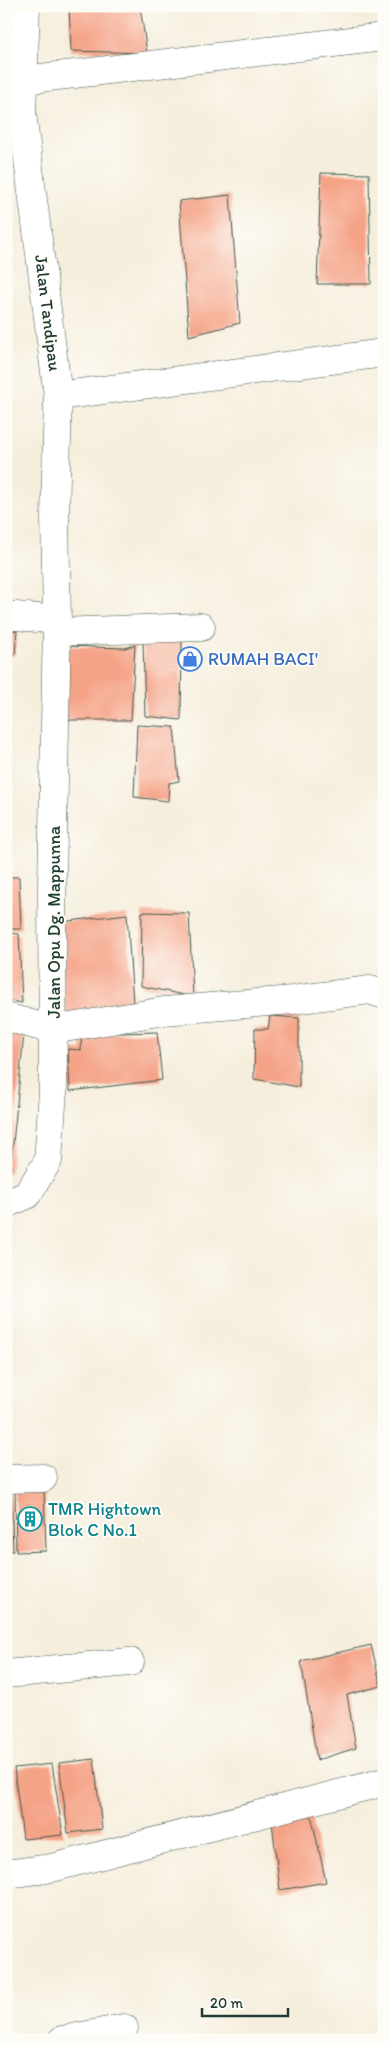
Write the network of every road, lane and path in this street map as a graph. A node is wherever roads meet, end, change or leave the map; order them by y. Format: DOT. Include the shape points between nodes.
graph roads {
  1 [pos="26,6"];
  2 [pos="384,37"];
  3 [pos="24,80"];
  4 [pos="384,353"];
  5 [pos="58,396"];
  6 [pos="6,615"];
  7 [pos="57,626"];
  8 [pos="201,627"];
  9 [pos="384,995"];
  10 [pos="6,1017"];
  11 [pos="53,1030"];
  12 [pos="6,1204"];
  13 [pos="43,1478"];
  14 [pos="6,1479"];
  15 [pos="130,1662"];
  16 [pos="6,1674"];
  17 [pos="384,1782"];
  18 [pos="6,1874"];
  19 [pos="124,2028"];
  20 [pos="62,2040"];
  1 -- 3 [label="street, Jalan Tandipau"];
  2 -- 3 [label="street"];
  3 -- 5 [label="street, Jalan Tandipau" via="22,113"];
  4 -- 5 [label="street"];
  5 -- 7 [label="street, Jalan Tandipau"];
  6 -- 7 [label="street"];
  7 -- 8 [label="street"];
  7 -- 11 [label="street, Jalan Opu Dg. Mappunna"];
  9 -- 11 [label="street" via="370,990 164,1011"];
  10 -- 11 [label="street"];
  11 -- 12 [label="street, Jalan Opu Dg. Mappunna" via="48,1161 27,1195"];
  13 -- 14 [label="street"];
  15 -- 16 [label="street"];
  17 -- 18 [label="street" via="52,1868"];
  19 -- 20 [label="street"];
}
